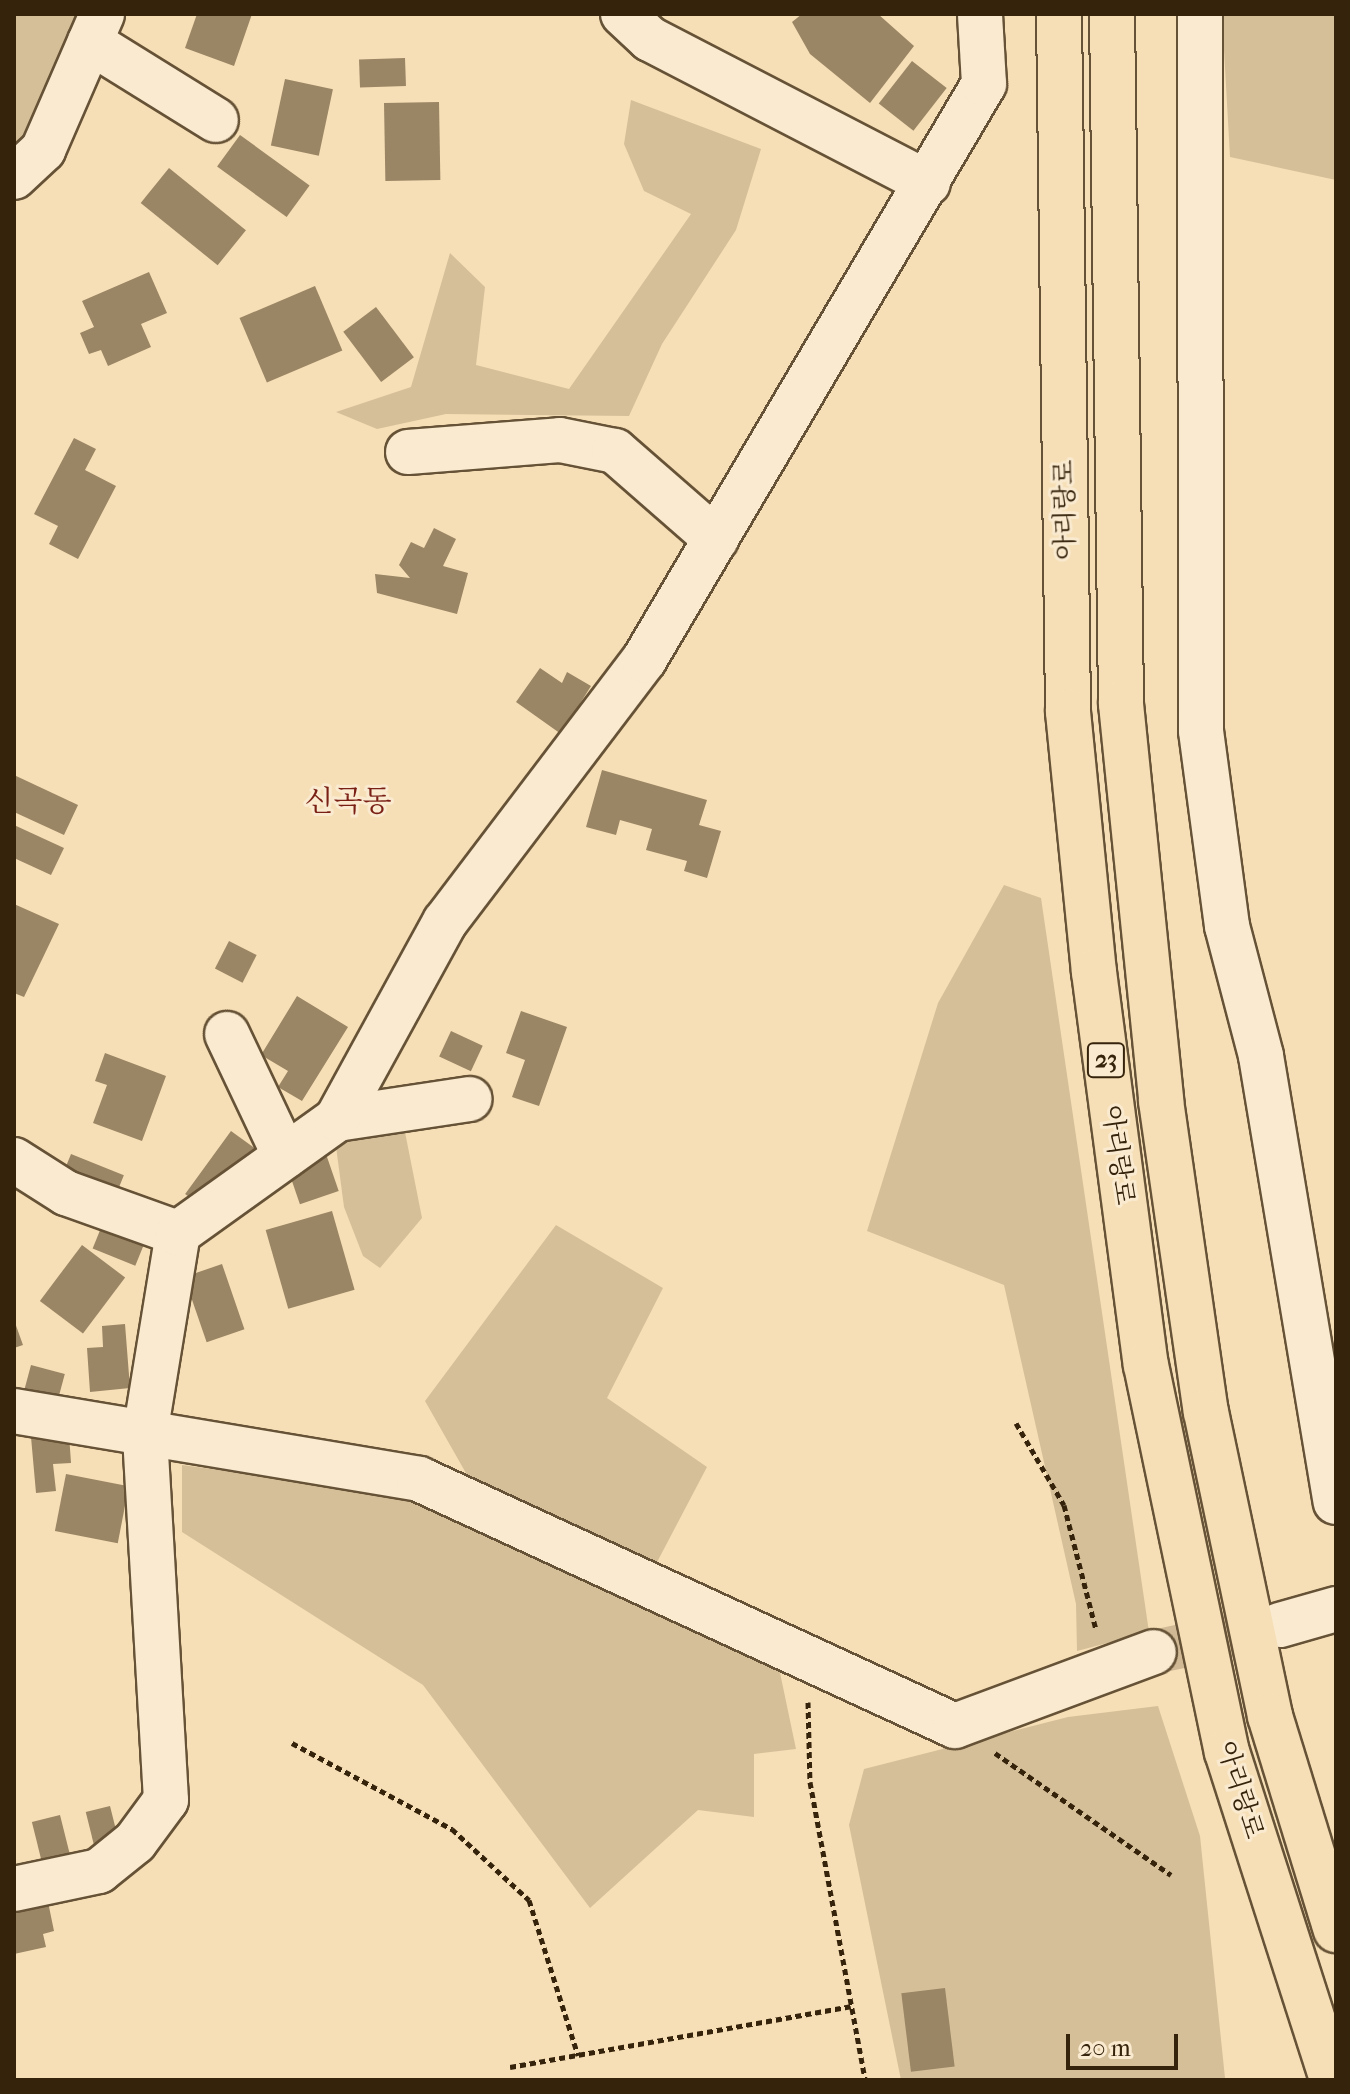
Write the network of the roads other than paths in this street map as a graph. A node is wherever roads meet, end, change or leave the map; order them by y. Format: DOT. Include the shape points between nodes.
graph roads {
  1 [pos="623,14"];
  2 [pos="980,14"];
  3 [pos="1059,14"];
  4 [pos="1112,14"];
  5 [pos="1200,14"];
  6 [pos="96,28"];
  7 [pos="216,120"];
  8 [pos="14,177"];
  9 [pos="928,183"];
  10 [pos="408,452"];
  11 [pos="716,539"];
  12 [pos="227,1034"];
  13 [pos="469,1099"];
  14 [pos="337,1119"];
  15 [pos="285,1156"];
  16 [pos="14,1160"];
  17 [pos="56,1187"];
  18 [pos="14,1200"];
  19 [pos="178,1233"];
  20 [pos="14,1411"];
  21 [pos="145,1434"];
  22 [pos="1336,1502"];
  23 [pos="1336,1609"];
  24 [pos="1280,1625"];
  25 [pos="1154,1652"];
  26 [pos="14,1889"];
  27 [pos="1336,1930"];
  28 [pos="1332,2080"];
  1 -- 9 [label="street" via="650,39"];
  2 -- 9 [label="street" via="984,84"];
  3 -- 28 [label="highway, 아리랑로 / 23" via="1068,712 1146,1365 1227,1752"];
  4 -- 27 [label="highway, 아리랑로 / 23" via="1121,704 1161,1101 1206,1412 1270,1716"];
  5 -- 22 [label="street" via="1201,731 1227,926 1261,1056"];
  6 -- 7 [label="street"];
  6 -- 8 [label="street" via="43,150"];
  9 -- 11 [label="street"];
  10 -- 11 [label="street" via="560,440 615,451"];
  11 -- 14 [label="street" via="644,660 445,922"];
  12 -- 15 [label="street"];
  13 -- 14 [label="street"];
  14 -- 15 [label="street"];
  15 -- 19 [label="street"];
  16 -- 17 [label="street"];
  17 -- 18 [label="street"];
  17 -- 19 [label="street"];
  19 -- 21 [label="street"];
  20 -- 21 [label="street"];
  21 -- 25 [label="street" via="419,1479 955,1726"];
  21 -- 26 [label="street" via="166,1800 135,1842 99,1871"];
  23 -- 24 [label="street"];
}
